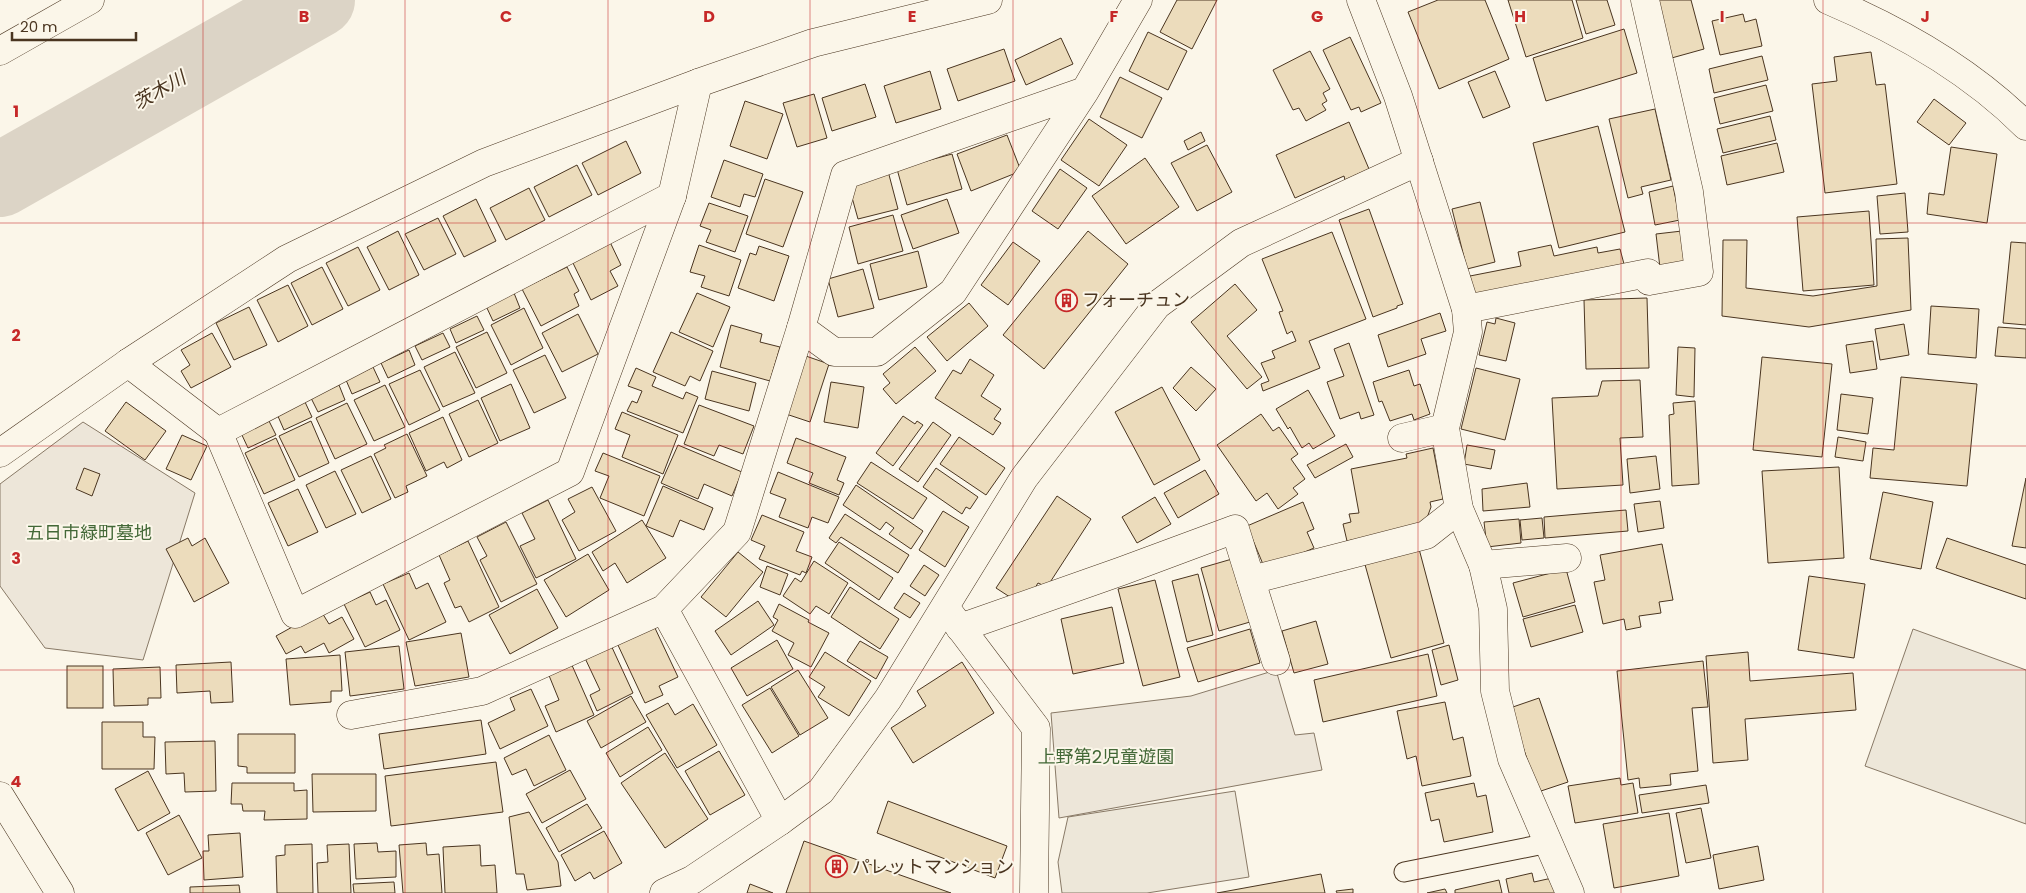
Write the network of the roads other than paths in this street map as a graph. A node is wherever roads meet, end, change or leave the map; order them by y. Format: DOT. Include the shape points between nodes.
graph roads {
  1 [pos="90,0"];
  2 [pos="988,0"];
  3 [pos="1138,0"];
  4 [pos="1361,0"];
  5 [pos="1645,0"];
  6 [pos="1828,0"];
  7 [pos="1,48"];
  8 [pos="698,83"];
  9 [pos="1086,91"];
  10 [pos="2026,126"];
  11 [pos="1419,162"];
  12 [pos="672,196"];
  13 [pos="1466,310"];
  14 [pos="802,328"];
  15 [pos="128,363"];
  16 [pos="1445,428"];
  17 [pos="218,432"];
  18 [pos="1402,438"];
  19 [pos="0,453"];
  20 [pos="1459,509"];
  21 [pos="1567,558"];
  22 [pos="1483,565"];
  23 [pos="1251,580"];
  24 [pos="664,609"];
  25 [pos="952,617"];
  26 [pos="1276,661"];
  27 [pos="351,715"];
  28 [pos="0,796"];
  29 [pos="780,821"];
  30 [pos="1549,843"];
  31 [pos="1404,872"];
  32 [pos="60,893"];
  33 [pos="664,893"];
  34 [pos="1034,893"];
  35 [pos="1570,893"];
  1 -- 7 [label="main road"];
  2 -- 8 [label="main road" via="813,43"];
  3 -- 9 [label="main road"];
  4 -- 11 [label="main road"];
  5 -- 13 [label="main road" via="1689,192 1699,272 1649,281 1648,273"];
  6 -- 10 [label="main road" via="1930,52 1984,89"];
  8 -- 12 [label="main road"];
  8 -- 15 [label="main road" via="484,163 296,254"];
  9 -- 14 [label="main road" via="845,175"];
  9 -- 14 [label="main road" via="953,292 877,352 834,352"];
  11 -- 13 [label="main road"];
  11 -- 25 [label="main road" via="1242,243 1157,305 1024,478"];
  12 -- 17 [label="main road"];
  12 -- 17 [label="main road" via="570,472 295,614"];
  13 -- 16 [label="main road" via="1468,332"];
  14 -- 24 [label="main road" via="737,532"];
  15 -- 17 [label="main road"];
  15 -- 19 [label="main road"];
  16 -- 18 [label="main road"];
  16 -- 20 [label="main road"];
  20 -- 22 [label="main road"];
  20 -- 23 [label="main road" via="1426,535"];
  21 -- 22 [label="main road"];
  22 -- 30 [label="main road" via="1492,609 1495,691 1512,759"];
  23 -- 25 [label="main road" via="1234,529"];
  23 -- 26 [label="main road"];
  24 -- 27 [label="main road" via="482,691"];
  24 -- 29 [label="main road"];
  25 -- 29 [label="main road" via="820,791"];
  25 -- 34 [label="main road" via="1036,728"];
  28 -- 32 [label="main road"];
  29 -- 33 [label="main road" via="692,880"];
  30 -- 31 [label="lane"];
  30 -- 35 [label="main road"];
}
